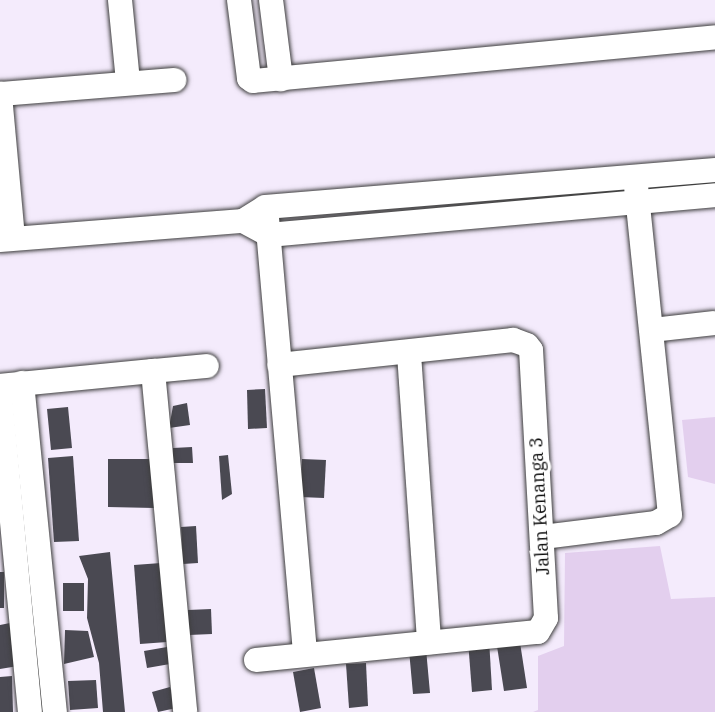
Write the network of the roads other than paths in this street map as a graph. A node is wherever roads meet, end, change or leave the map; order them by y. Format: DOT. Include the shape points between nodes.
graph roads {
  1 [pos="120,0"];
  2 [pos="239,0"];
  3 [pos="271,0"];
  4 [pos="715,37"];
  5 [pos="281,79"];
  6 [pos="174,80"];
  7 [pos="128,82"];
  8 [pos="0,93"];
  9 [pos="715,170"];
  10 [pos="635,178"];
  11 [pos="715,195"];
  12 [pos="638,203"];
  13 [pos="265,207"];
  14 [pos="243,221"];
  15 [pos="269,235"];
  16 [pos="7,239"];
  17 [pos="713,323"];
  18 [pos="652,330"];
  19 [pos="409,354"];
  20 [pos="279,365"];
  21 [pos="208,366"];
  22 [pos="153,371"];
  23 [pos="11,384"];
  24 [pos="0,395"];
  25 [pos="17,524"];
  26 [pos="543,537"];
  27 [pos="429,642"];
  28 [pos="305,653"];
  29 [pos="256,660"];
  30 [pos="30,712"];
  31 [pos="55,712"];
  32 [pos="185,712"];
  1 -- 7 [label="street"];
  2 -- 5 [label="street" via="249,78"];
  3 -- 5 [label="street"];
  4 -- 5 [label="street"];
  6 -- 7 [label="street"];
  7 -- 8 [label="street"];
  8 -- 16 [label="street"];
  9 -- 10 [label="street"];
  10 -- 12 [label="street"];
  10 -- 13 [label="street"];
  11 -- 12 [label="street"];
  12 -- 15 [label="street"];
  12 -- 18 [label="street"];
  13 -- 14 [label="street"];
  13 -- 15 [label="street"];
  14 -- 15 [label="street"];
  14 -- 16 [label="street"];
  15 -- 20 [label="street"];
  17 -- 18 [label="street"];
  18 -- 26 [label="street" via="670,515 656,523"];
  19 -- 20 [label="street, Jalan Kenanga 3"];
  19 -- 26 [label="street, Jalan Kenanga 3" via="513,340 531,350"];
  19 -- 27 [label="street"];
  20 -- 28 [label="street"];
  21 -- 22 [label="street"];
  22 -- 23 [label="street"];
  22 -- 32 [label="street"];
  23 -- 25 [label="street"];
  24 -- 25 [label="street"];
  25 -- 30 [label="street"];
  25 -- 31 [label="street"];
  26 -- 27 [label="street, Jalan Kenanga 3" via="546,618 542,629"];
  27 -- 28 [label="street, Jalan Kenanga 3"];
  28 -- 29 [label="street, Jalan Kenanga 3"];
}
